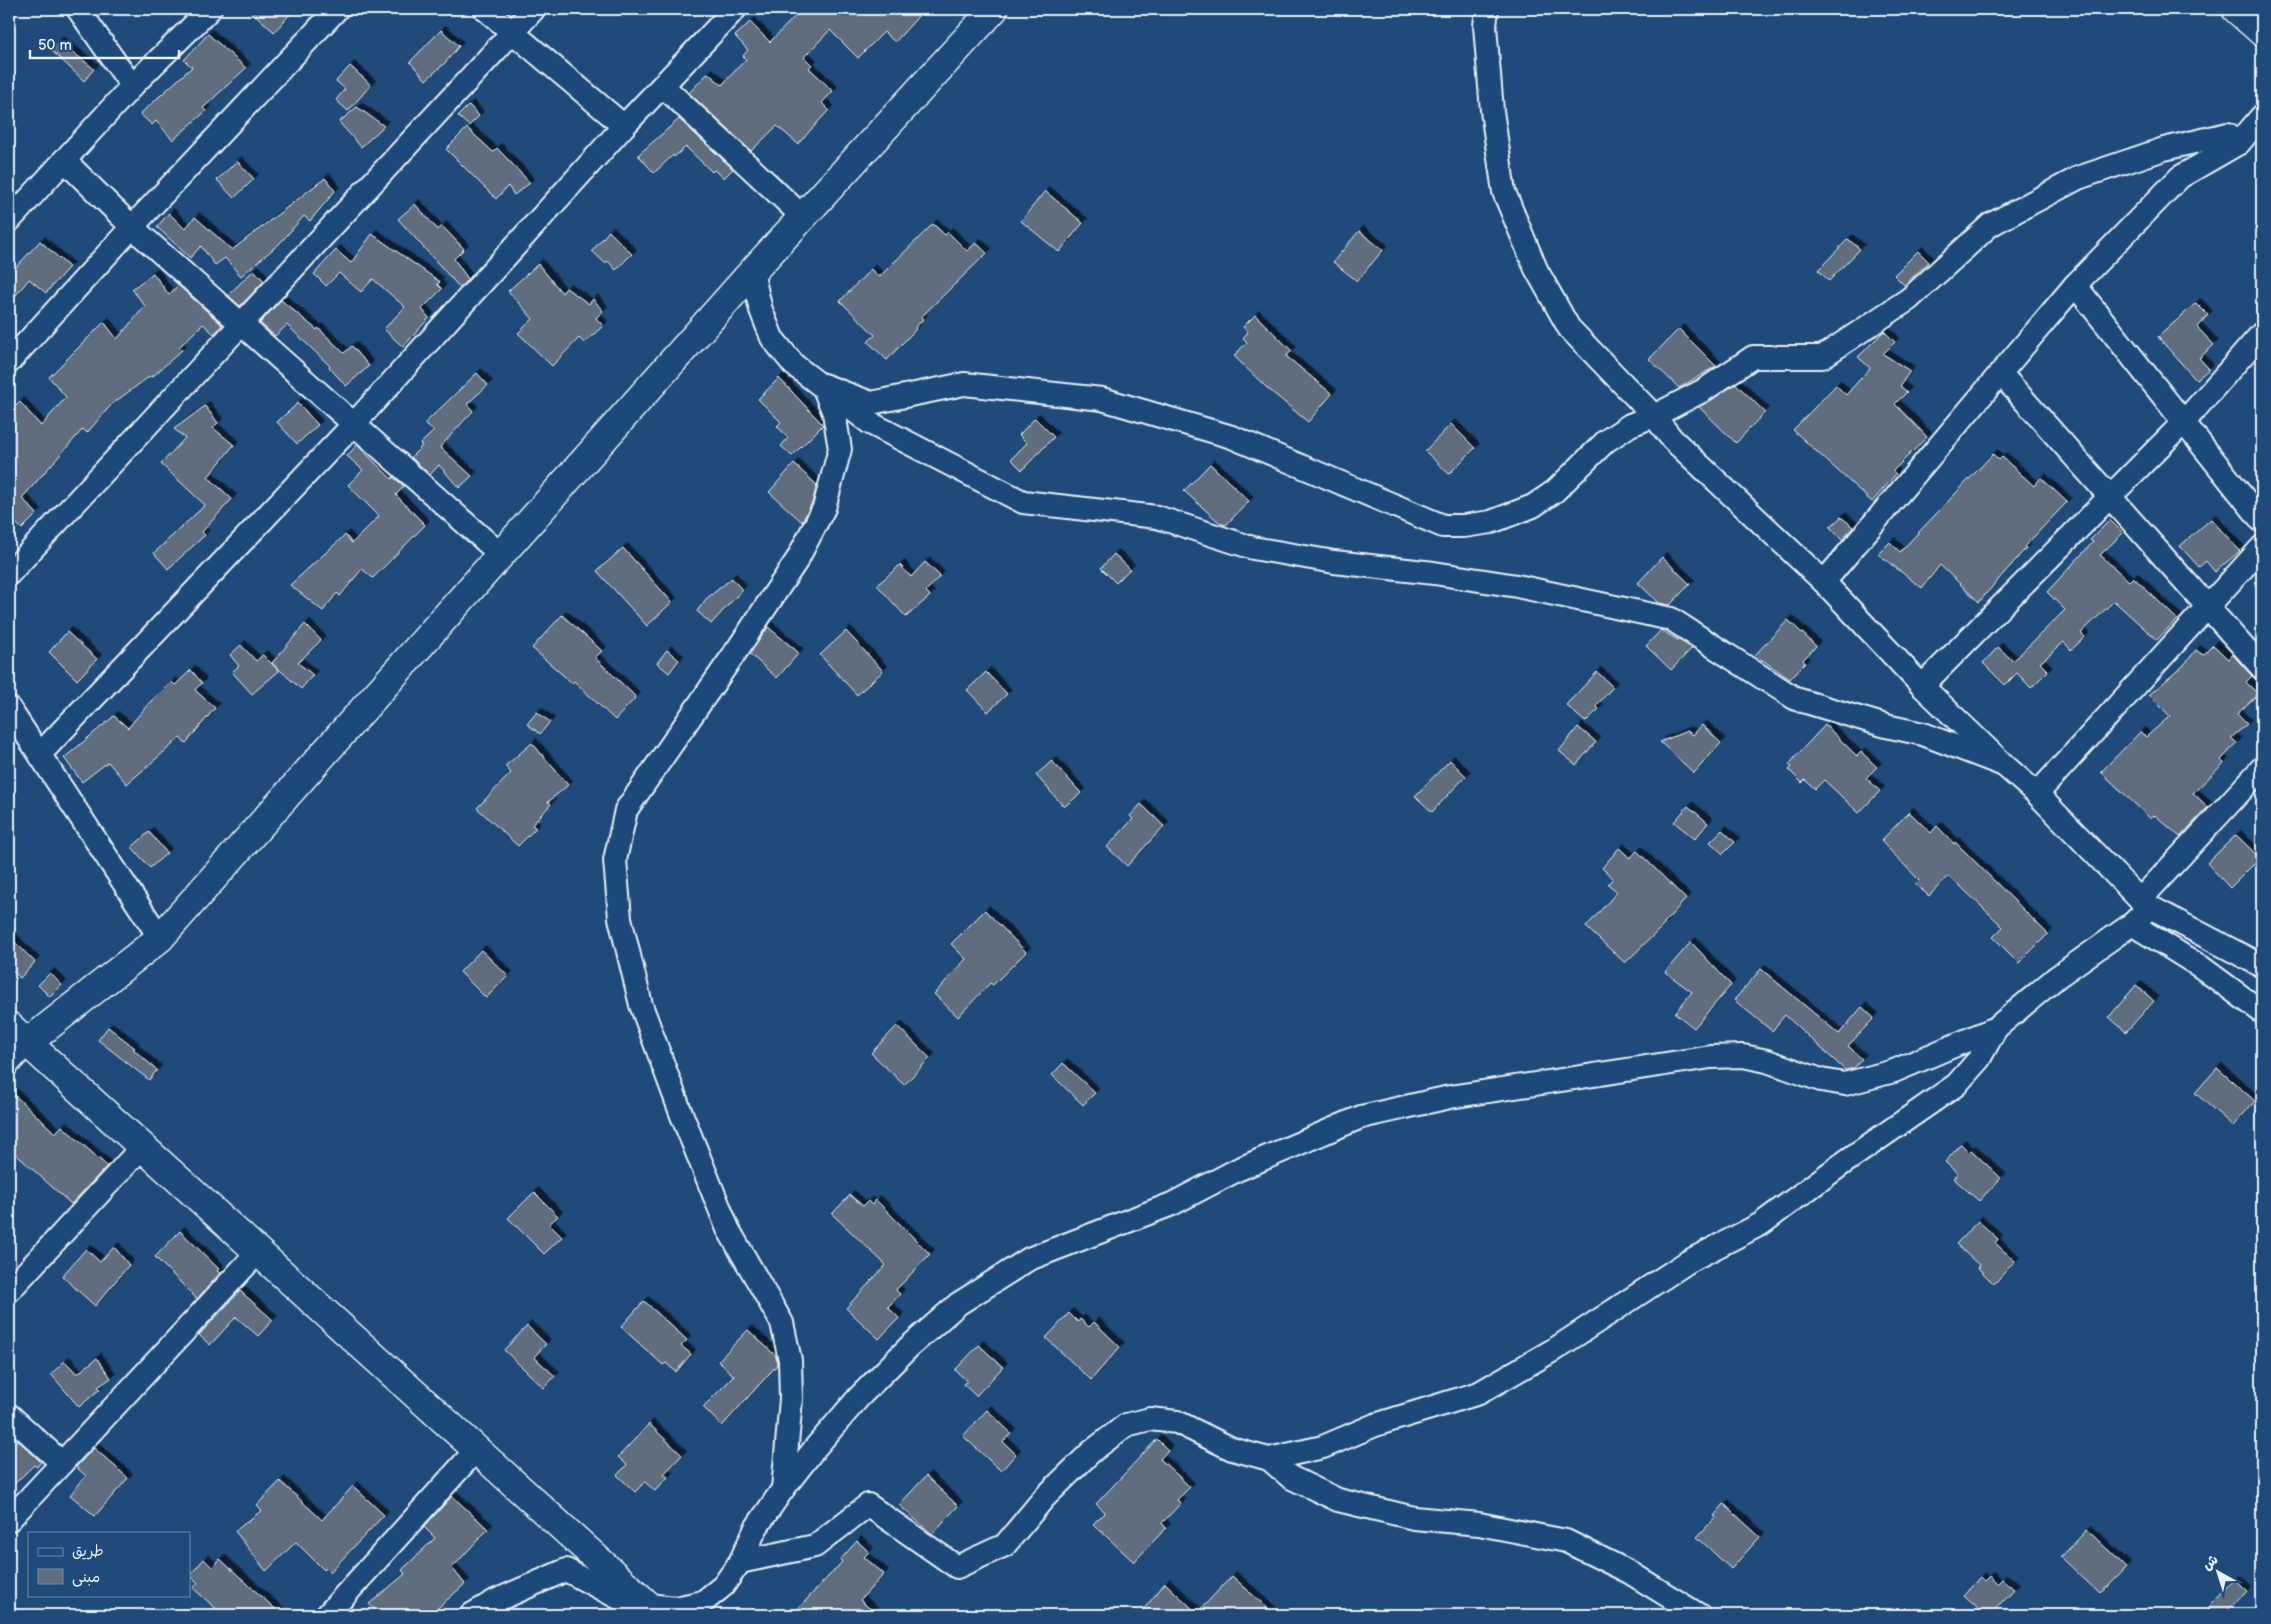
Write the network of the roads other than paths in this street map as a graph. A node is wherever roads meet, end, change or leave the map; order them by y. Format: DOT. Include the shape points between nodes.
graph roads {
  1 [pos="78,9"];
  2 [pos="210,9"];
  3 [pos="337,9"];
  4 [pos="485,9"];
  5 [pos="534,9"];
  6 [pos="735,9"];
  7 [pos="994,9"];
  8 [pos="1487,9"];
  9 [pos="2236,9"];
  10 [pos="514,32"];
  11 [pos="2262,32"];
  12 [pos="132,86"];
  13 [pos="663,86"];
  14 [pos="2262,116"];
  15 [pos="624,126"];
  16 [pos="2239,143"];
  17 [pos="64,160"];
  18 [pos="802,217"];
  19 [pos="9,221"];
  20 [pos="132,227"];
  21 [pos="752,272"];
  22 [pos="2075,285"];
  23 [pos="240,324"];
  24 [pos="2262,333"];
  25 [pos="9,362"];
  26 [pos="2001,374"];
  27 [pos="823,385"];
  28 [pos="1654,416"];
  29 [pos="2183,423"];
  30 [pos="353,426"];
  31 [pos="2109,497"];
  32 [pos="2262,521"];
  33 [pos="2262,547"];
  34 [pos="500,554"];
  35 [pos="9,574"];
  36 [pos="1824,582"];
  37 [pos="2208,606"];
  38 [pos="2262,668"];
  39 [pos="1922,686"];
  40 [pos="9,708"];
  41 [pos="40,754"];
  42 [pos="2004,765"];
  43 [pos="2262,768"];
  44 [pos="2037,794"];
  45 [pos="2145,903"];
  46 [pos="2132,924"];
  47 [pos="160,938"];
  48 [pos="2262,966"];
  49 [pos="2262,1012"];
  50 [pos="1996,1028"];
  51 [pos="18,1034"];
  52 [pos="9,1063"];
  53 [pos="143,1146"];
  54 [pos="257,1253"];
  55 [pos="9,1291"];
  56 [pos="9,1415"];
  57 [pos="477,1449"];
  58 [pos="1269,1459"];
  59 [pos="62,1463"];
  60 [pos="783,1489"];
  61 [pos="9,1520"];
  62 [pos="740,1562"];
  63 [pos="653,1612"];
  64 [pos="327,1615"];
  65 [pos="471,1615"];
  66 [pos="1699,1615"];
  1 -- 12 [label="street"];
  2 -- 12 [label="street"];
  3 -- 20 [label="street"];
  4 -- 10 [label="street"];
  5 -- 10 [label="street"];
  6 -- 13 [label="street"];
  7 -- 18 [label="street"];
  8 -- 28 [label="street" via="1485,26 1492,112 1504,192 1536,269 1569,328"];
  9 -- 11 [label="street"];
  10 -- 15 [label="street"];
  10 -- 23 [label="street"];
  12 -- 17 [label="street"];
  13 -- 15 [label="street"];
  13 -- 18 [label="street"];
  14 -- 16 [label="street"];
  15 -- 30 [label="street"];
  16 -- 22 [label="street" via="2180,177"];
  16 -- 28 [label="street" via="2228,134 2164,149 2078,178 1990,224 1909,299 1822,357 1753,357 1704,390"];
  17 -- 19 [label="street"];
  17 -- 20 [label="street"];
  18 -- 21 [label="street"];
  20 -- 23 [label="street"];
  20 -- 25 [label="street"];
  21 -- 27 [label="street" via="772,338 794,365"];
  21 -- 34 [label="street"];
  22 -- 26 [label="street"];
  22 -- 29 [label="street"];
  23 -- 30 [label="street"];
  23 -- 35 [label="street"];
  24 -- 29 [label="street"];
  26 -- 31 [label="street"];
  26 -- 36 [label="street"];
  27 -- 28 [label="street" via="871,403 964,384 1102,399 1232,437 1442,526 1491,522 1533,506 1555,491 1606,441 1630,425"];
  27 -- 42 [label="street" via="870,423 1023,502 1157,517 1253,548 1517,586 1672,619 1796,699 1923,734"];
  27 -- 60 [label="street" via="834,413 840,449 824,508 797,560 626,810 615,860 620,918 641,1006 728,1229 782,1324 790,1360 791,1399"];
  28 -- 36 [label="street" via="1672,439"];
  29 -- 31 [label="street"];
  29 -- 32 [label="street"];
  30 -- 34 [label="street"];
  30 -- 41 [label="street"];
  31 -- 37 [label="street"];
  31 -- 39 [label="street"];
  33 -- 37 [label="street"];
  34 -- 47 [label="street"];
  36 -- 39 [label="street"];
  37 -- 38 [label="street"];
  37 -- 44 [label="street"];
  39 -- 42 [label="street"];
  40 -- 41 [label="street"];
  41 -- 47 [label="street"];
  42 -- 44 [label="street"];
  43 -- 45 [label="street"];
  44 -- 45 [label="street"];
  45 -- 46 [label="street"];
  45 -- 48 [label="street"];
  46 -- 49 [label="street" via="2201,967"];
  46 -- 50 [label="street" via="2058,976"];
  47 -- 51 [label="street"];
  50 -- 58 [label="street" via="1980,1059 1956,1085 1761,1224 1689,1261 1556,1349 1479,1393 1375,1425 1323,1447"];
  50 -- 60 [label="street" via="1894,1072 1846,1084 1820,1080 1743,1056 1711,1057 1450,1097 1361,1116 1237,1170 1172,1204 1029,1259 958,1304 859,1397"];
  51 -- 52 [label="street"];
  51 -- 53 [label="street"];
  53 -- 54 [label="street"];
  53 -- 55 [label="street"];
  54 -- 57 [label="street"];
  54 -- 59 [label="street"];
  56 -- 59 [label="street"];
  57 -- 63 [label="street"];
  57 -- 64 [label="street"];
  58 -- 62 [label="street" via="1232,1449 1177,1422 1150,1419 1126,1426 1091,1452 1044,1498 1005,1545 957,1567 868,1506 815,1546"];
  58 -- 66 [label="street" via="1290,1477 1338,1500 1414,1518 1479,1524 1566,1541 1629,1572"];
  59 -- 61 [label="street"];
  60 -- 62 [label="street" via="756,1528"];
  62 -- 63 [label="street" via="723,1586 703,1602"];
  63 -- 65 [label="street" via="566,1570"];
}
